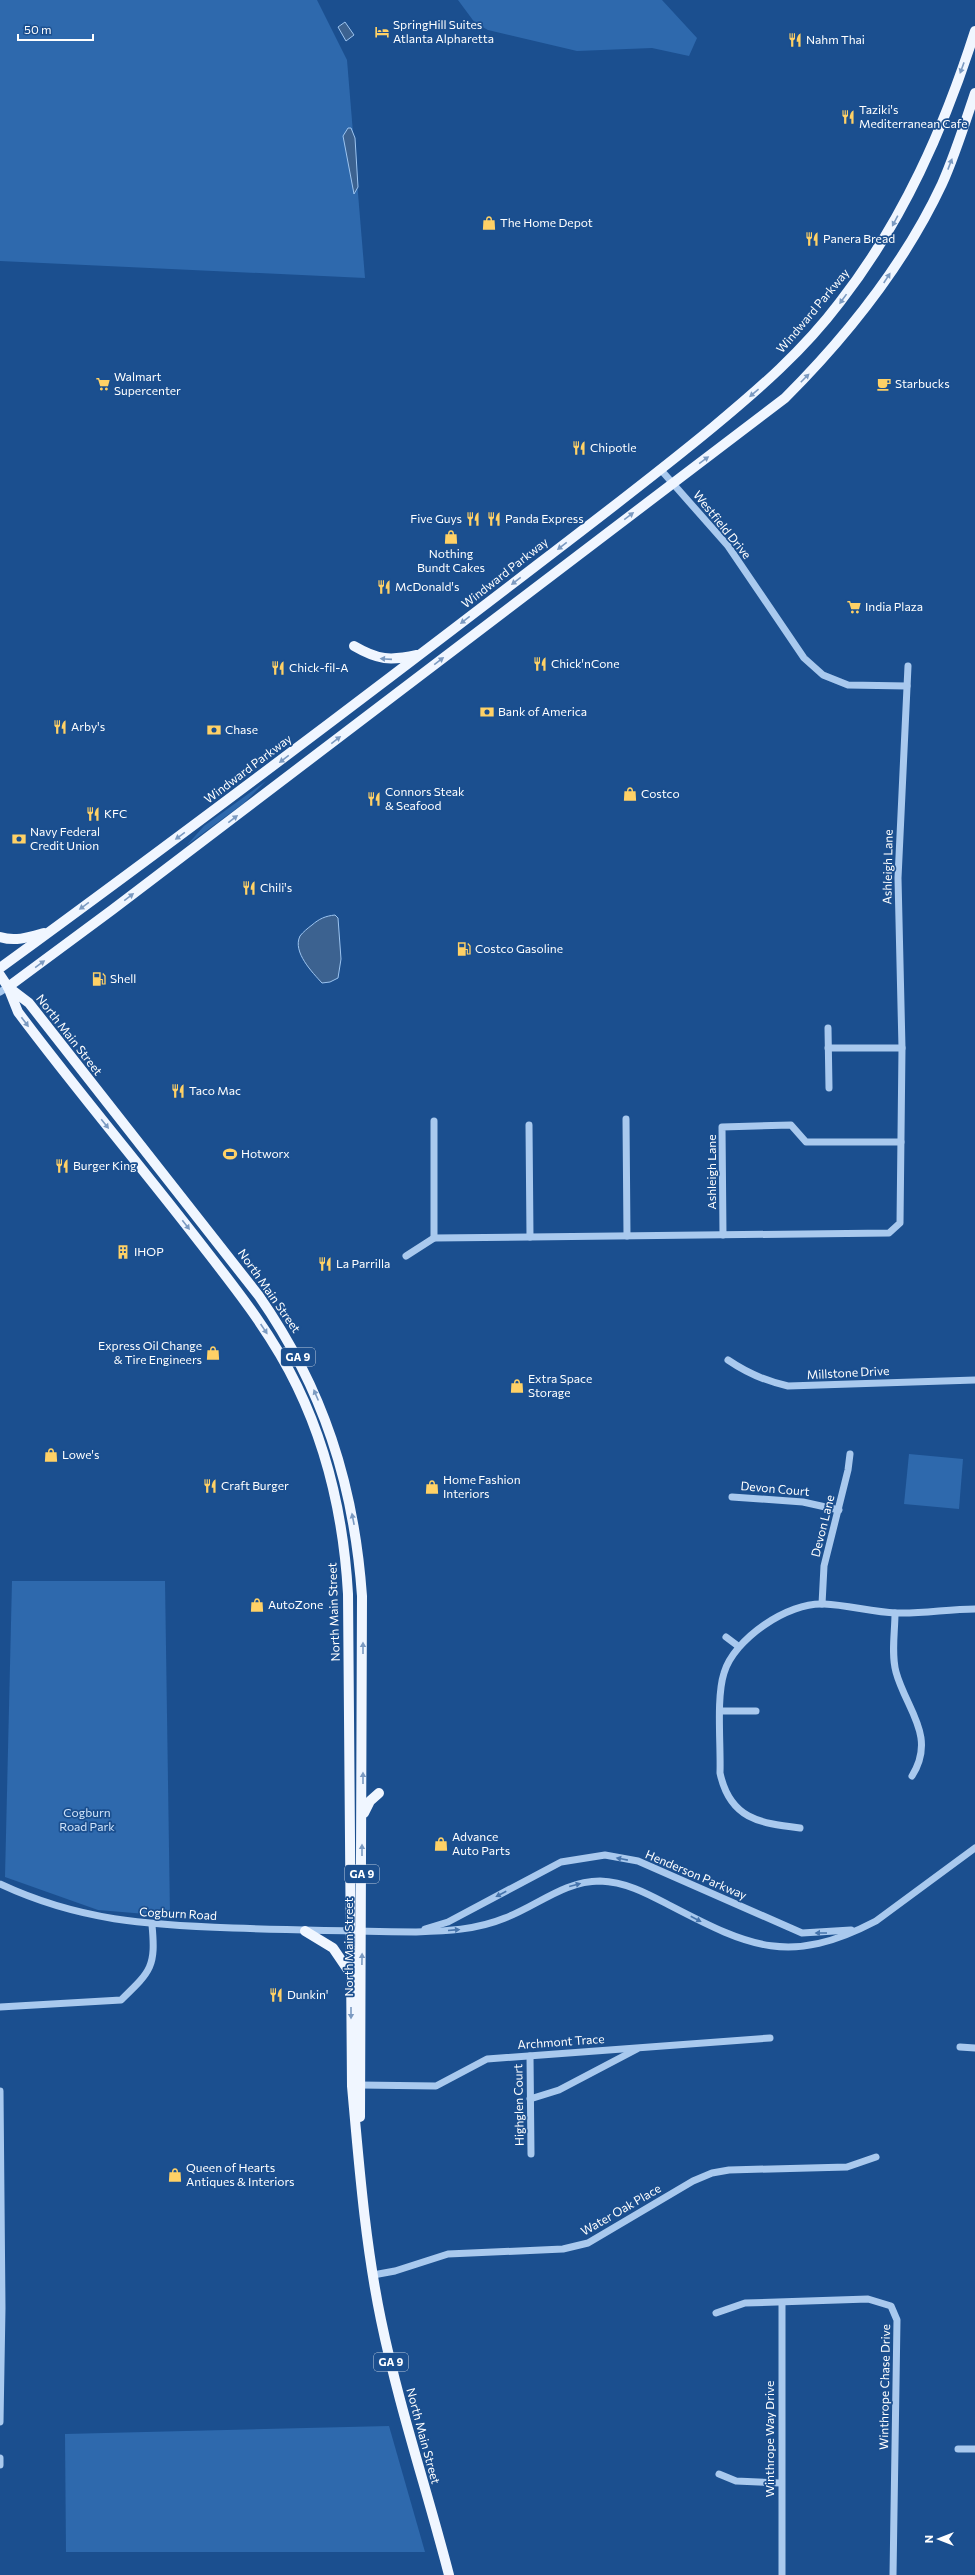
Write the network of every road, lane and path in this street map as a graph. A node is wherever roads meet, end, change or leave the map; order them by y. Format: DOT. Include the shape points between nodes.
graph roads {
  1 [pos="975,31"];
  2 [pos="975,93"];
  3 [pos="661,470"];
  4 [pos="672,483"];
  5 [pos="354,646"];
  6 [pos="421,654"];
  7 [pos="908,666"];
  8 [pos="907,686"];
  9 [pos="48,932"];
  10 [pos="0,937"];
  11 [pos="0,968"];
  12 [pos="0,975"];
  13 [pos="4,990"];
  14 [pos="828,1028"];
  15 [pos="828,1048"];
  16 [pos="902,1048"];
  17 [pos="828,1088"];
  18 [pos="626,1119"];
  19 [pos="434,1121"];
  20 [pos="530,1124"];
  21 [pos="901,1142"];
  22 [pos="723,1235"];
  23 [pos="627,1236"];
  24 [pos="530,1237"];
  25 [pos="434,1238"];
  26 [pos="406,1256"];
  27 [pos="728,1360"];
  28 [pos="975,1380"];
  29 [pos="850,1454"];
  30 [pos="732,1497"];
  31 [pos="839,1510"];
  32 [pos="822,1604"];
  33 [pos="975,1609"];
  34 [pos="895,1613"];
  35 [pos="726,1637"];
  36 [pos="738,1646"];
  37 [pos="721,1711"];
  38 [pos="756,1711"];
  39 [pos="912,1776"];
  40 [pos="379,1793"];
  41 [pos="362,1817"];
  42 [pos="800,1828"];
  43 [pos="975,1848"];
  44 [pos="0,1884"];
  45 [pos="152,1925"];
  46 [pos="860,1930"];
  47 [pos="305,1931"];
  48 [pos="351,1931"];
  49 [pos="362,1931"];
  50 [pos="416,1932"];
  51 [pos="351,1974"];
  52 [pos="0,2007"];
  53 [pos="770,2038"];
  54 [pos="960,2047"];
  55 [pos="639,2048"];
  56 [pos="975,2048"];
  57 [pos="530,2056"];
  58 [pos="360,2085"];
  59 [pos="0,2091"];
  60 [pos="530,2099"];
  61 [pos="531,2154"];
  62 [pos="876,2157"];
  63 [pos="359,2160"];
  64 [pos="373,2275"];
  65 [pos="782,2303"];
  66 [pos="716,2313"];
  67 [pos="0,2422"];
  68 [pos="958,2449"];
  69 [pos="975,2449"];
  70 [pos="0,2458"];
  71 [pos="0,2465"];
  72 [pos="719,2474"];
  73 [pos="781,2483"];
  74 [pos="449,2575"];
  75 [pos="782,2575"];
  76 [pos="893,2575"];
  1 -- 3 [label="main road, Windward Parkway, one-way" via="950,102 911,192 887,236 840,302 805,345 774,376"];
  4 -- 2 [label="main road, one-way" via="785,398 838,344 861,315 925,218 945,176"];
  3 -- 4 [label="street, Westfield Drive"];
  3 -- 6 [label="main road, Windward Parkway, one-way"];
  4 -- 8 [label="street, Westfield Drive" via="728,546 804,658 823,675 848,685"];
  13 -- 4 [label="main road, one-way" via="119,906"];
  6 -- 5 [label="main road, one-way" via="384,659 370,656"];
  6 -- 9 [label="main road, Windward Parkway, one-way" via="204,819"];
  7 -- 8 [label="street, Ashleigh Lane"];
  8 -- 16 [label="street, Ashleigh Lane" via="898,878"];
  9 -- 10 [label="main road" via="20,939 8,940"];
  9 -- 11 [label="main road, Windward Parkway"];
  12 -- 13 [label="main road, GA 9"];
  41 -- 13 [label="main road, North Main Street / GA 9, one-way" via="363,1622 359,1557 342,1472 314,1390 288,1339 254,1290 29,1003"];
  13 -- 48 [label="main road, North Main Street / GA 9, one-way" via="53,1060 188,1226 258,1320 289,1370 312,1421 335,1497 348,1580"];
  14 -- 15 [label="street"];
  15 -- 16 [label="street"];
  15 -- 17 [label="street"];
  16 -- 21 [label="street, Ashleigh Lane"];
  18 -- 23 [label="street"];
  19 -- 25 [label="street"];
  20 -- 24 [label="street"];
  21 -- 22 [label="street, Ashleigh Lane" via="900,1223 889,1233"];
  21 -- 22 [label="street, Ashleigh Lane" via="806,1142 791,1125 722,1127"];
  22 -- 23 [label="street, Ashleigh Lane"];
  23 -- 24 [label="street, Ashleigh Lane"];
  24 -- 25 [label="street, Ashleigh Lane"];
  25 -- 26 [label="street"];
  27 -- 28 [label="street, Millstone Drive" via="748,1374 788,1386"];
  29 -- 31 [label="street, Devon Lane"];
  30 -- 31 [label="street, Devon Court" via="803,1502"];
  31 -- 32 [label="street, Devon Lane" via="824,1566"];
  32 -- 34 [label="street"];
  32 -- 36 [label="street" via="804,1606 788,1612 753,1633"];
  33 -- 34 [label="street"];
  34 -- 39 [label="street" via="895,1670 916,1716 921,1737 920,1760"];
  35 -- 36 [label="street"];
  36 -- 37 [label="street" via="724,1674"];
  37 -- 38 [label="street"];
  37 -- 42 [label="street" via="720,1773 723,1787 730,1799 740,1811 756,1821"];
  40 -- 41 [label="main road" via="370,1801"];
  49 -- 41 [label="main road, North Main Street / GA 9, one-way"];
  43 -- 46 [label="street, Henderson Parkway"];
  44 -- 45 [label="street, Cogburn Road" via="53,1906 90,1916"];
  45 -- 47 [label="street, Cogburn Road"];
  45 -- 52 [label="street" via="155,1952 150,1967 142,1980 121,2000"];
  50 -- 46 [label="street, Henderson Parkway, one-way" via="456,1930 488,1924 507,1918 567,1887 600,1881 638,1888 722,1932 757,1944 781,1947 808,1946"];
  46 -- 50 [label="street, Henderson Parkway, one-way" via="802,1932 638,1861 605,1855 561,1862 448,1922"];
  47 -- 48 [label="street, Cogburn Road"];
  47 -- 51 [label="main road" via="333,1948"];
  48 -- 49 [label="street, Cogburn Road"];
  48 -- 51 [label="main road, North Main Street / GA 9"];
  49 -- 50 [label="street, Henderson Parkway"];
  58 -- 49 [label="main road, North Main Street / GA 9, one-way"];
  51 -- 63 [label="main road, North Main Street / GA 9, one-way" via="352,2086"];
  53 -- 55 [label="street, Archmont Trace"];
  54 -- 56 [label="street"];
  55 -- 57 [label="street, Archmont Trace"];
  55 -- 60 [label="street" via="559,2090"];
  57 -- 58 [label="street, Archmont Trace" via="486,2059 436,2086"];
  57 -- 60 [label="street, Highglen Court"];
  58 -- 63 [label="main road, North Main Street / GA 9"];
  59 -- 67 [label="street"];
  60 -- 61 [label="street, Highglen Court"];
  62 -- 64 [label="street, Water Oak Place" via="847,2167 729,2170 712,2173 693,2181 588,2243 563,2249 448,2254 395,2271"];
  63 -- 64 [label="main road, North Main Street / GA 9"];
  64 -- 74 [label="main road, North Main Street / GA 9" via="394,2376"];
  65 -- 66 [label="street, Winthrope Chase Drive" via="745,2303"];
  65 -- 73 [label="street, Winthrope Way Drive"];
  65 -- 76 [label="street, Winthrope Chase Drive" via="868,2299 891,2306 897,2320"];
  68 -- 69 [label="street"];
  70 -- 71 [label="street"];
  72 -- 73 [label="street" via="736,2481"];
  73 -- 75 [label="street, Winthrope Way Drive"];
}
